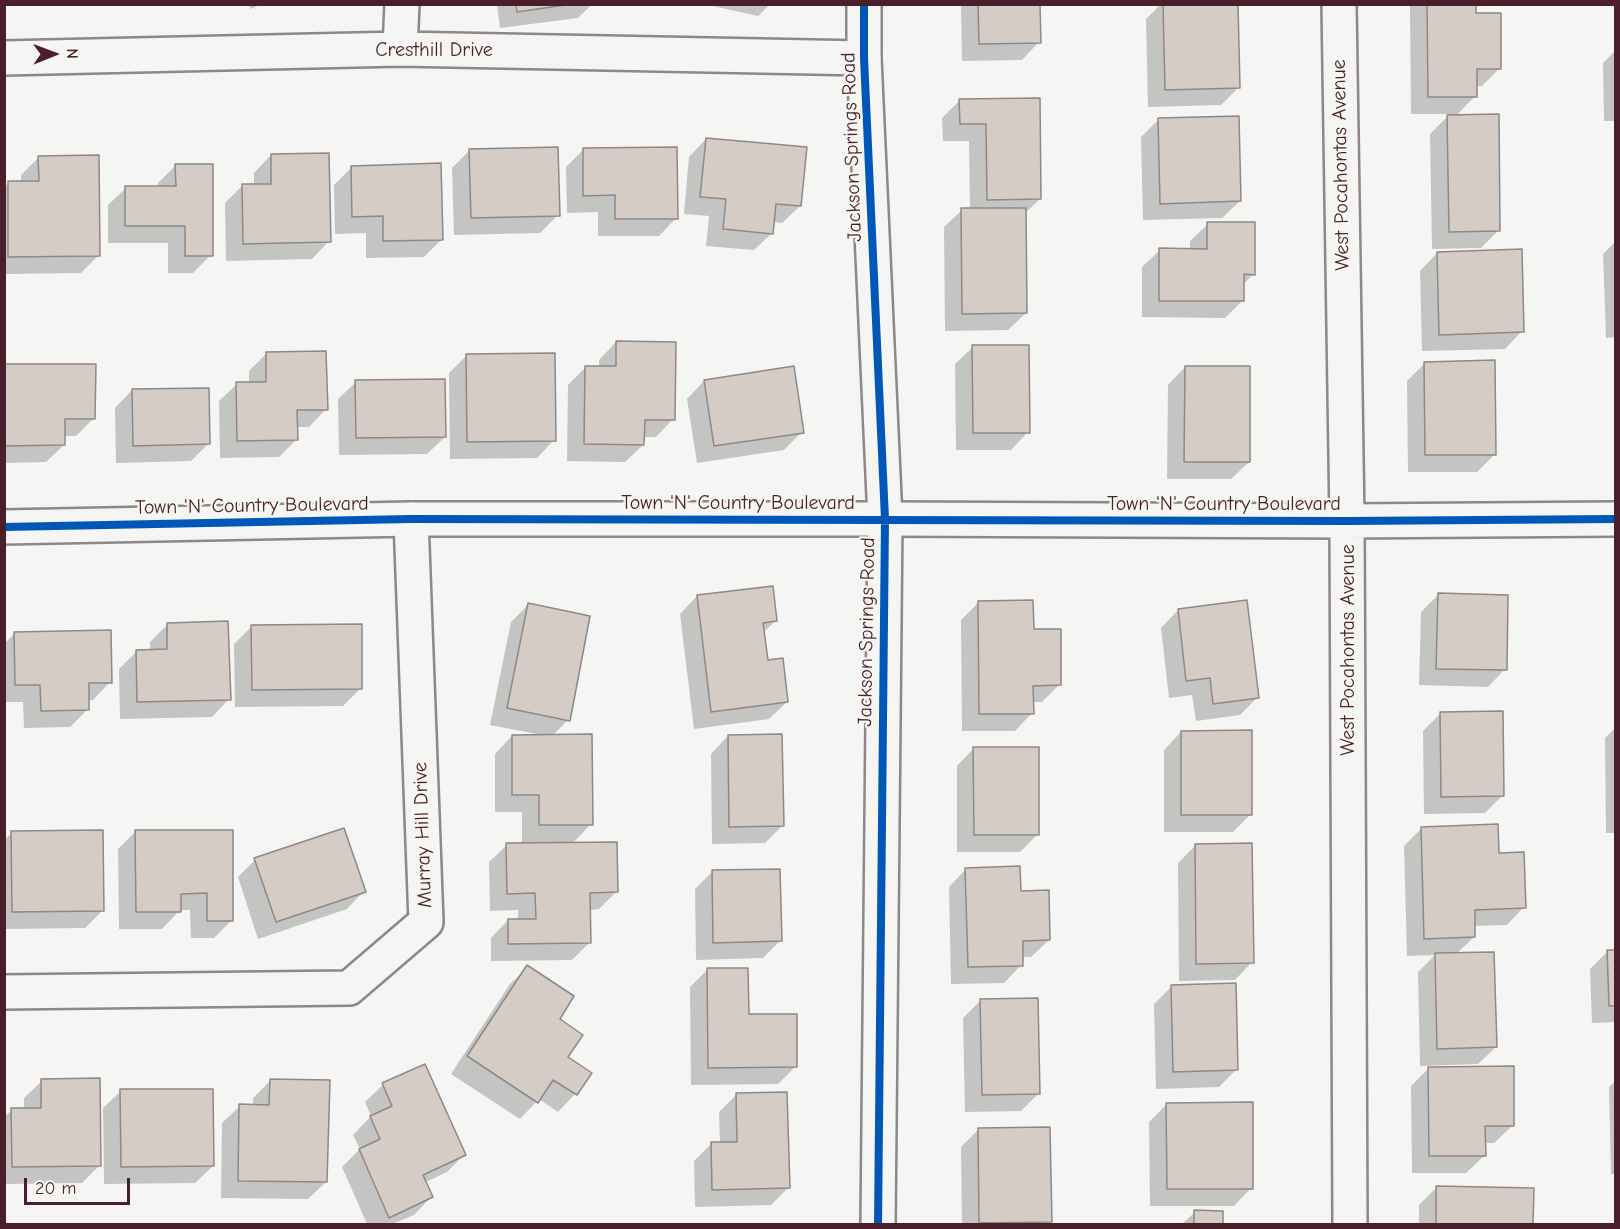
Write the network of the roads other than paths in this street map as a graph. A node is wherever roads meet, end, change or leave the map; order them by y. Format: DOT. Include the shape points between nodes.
graph roads {
  1 [pos="402,4"];
  2 [pos="864,4"];
  3 [pos="1339,4"];
  4 [pos="400,49"];
  5 [pos="4,58"];
  6 [pos="864,58"];
  7 [pos="411,519"];
  8 [pos="885,519"];
  9 [pos="1616,519"];
  10 [pos="1347,521"];
  11 [pos="4,527"];
  12 [pos="4,992"];
  13 [pos="878,1224"];
  14 [pos="1350,1224"];
  1 -- 4 [label="street"];
  2 -- 6 [label="street, Jackson Springs Road"];
  3 -- 10 [label="street, West Pocahontas Avenue"];
  4 -- 5 [label="street, Cresthill Drive"];
  4 -- 6 [label="street, Cresthill Drive"];
  6 -- 8 [label="street, Jackson Springs Road"];
  7 -- 8 [label="street, Town 'N' Country Boulevard"];
  7 -- 11 [label="street, Town 'N' Country Boulevard"];
  7 -- 12 [label="street, Murray Hill Drive" via="426,922 349,988"];
  8 -- 10 [label="street, Town 'N' Country Boulevard"];
  8 -- 13 [label="street, Jackson Springs Road"];
  9 -- 10 [label="street, Town 'N' Country Boulevard"];
  10 -- 14 [label="street, West Pocahontas Avenue"];
}
